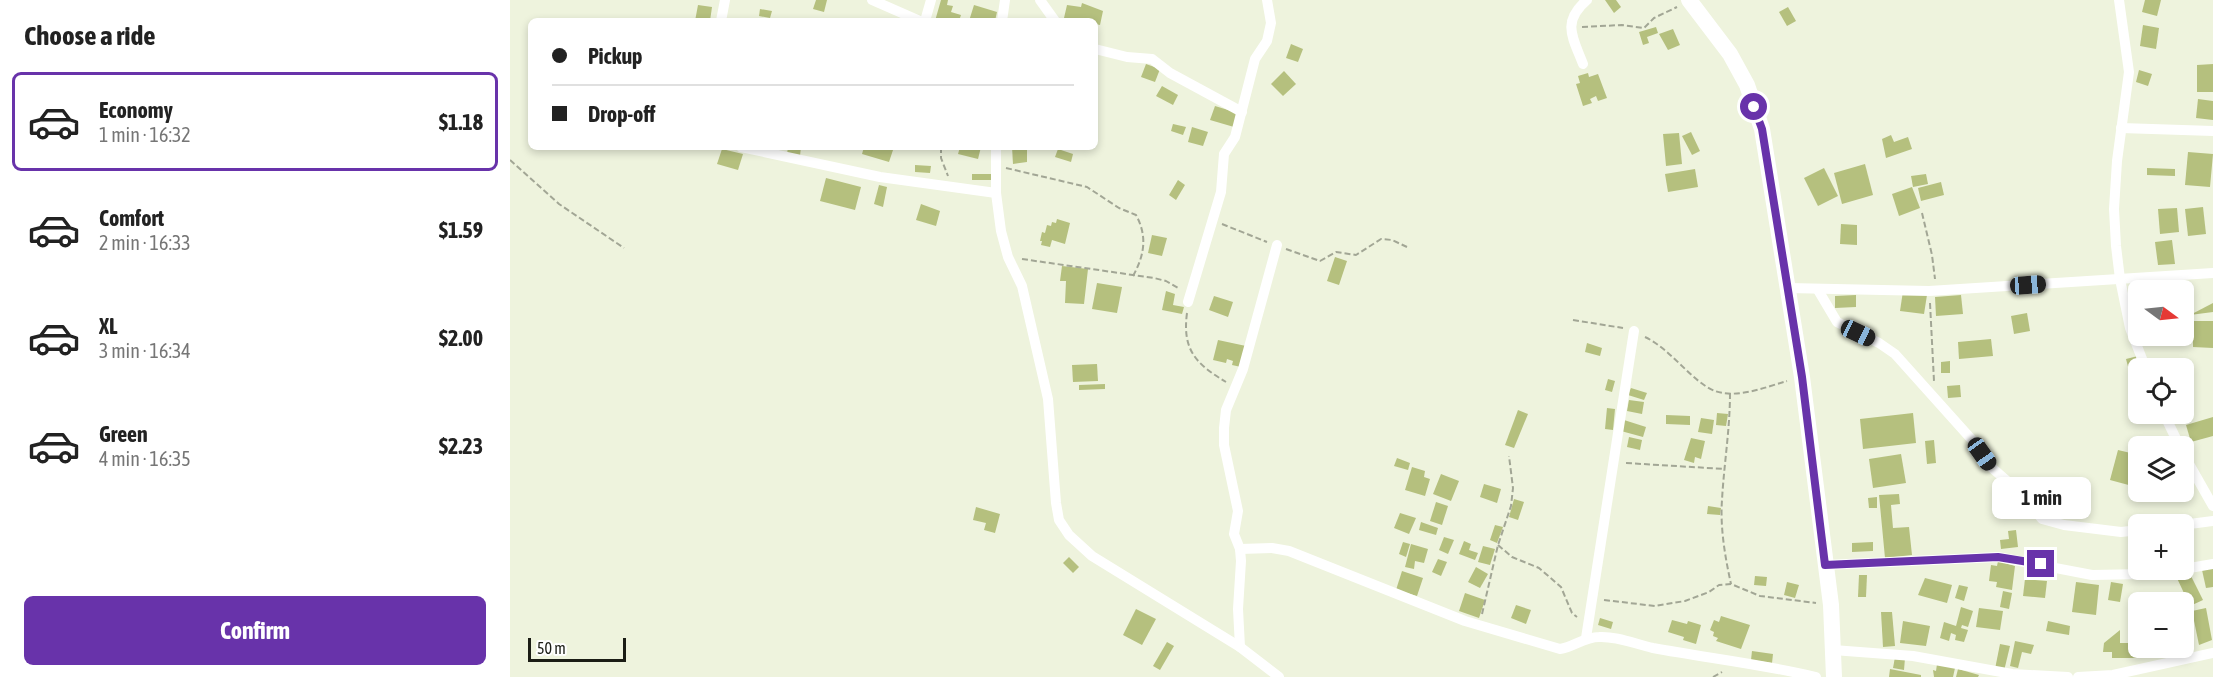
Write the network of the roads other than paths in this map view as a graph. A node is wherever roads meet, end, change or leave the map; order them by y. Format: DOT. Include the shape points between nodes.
graph roads {
  1 [pos="725,0"];
  2 [pos="872,0"];
  3 [pos="931,0"];
  4 [pos="1005,0"];
  5 [pos="1040,0"];
  6 [pos="1267,0"];
  7 [pos="1587,0"];
  8 [pos="2119,0"];
  9 [pos="1689,1"];
  10 [pos="722,18"];
  11 [pos="913,18"];
  12 [pos="926,18"];
  13 [pos="1002,18"];
  14 [pos="1053,18"];
  15 [pos="1098,50"];
  16 [pos="1583,64"];
  17 [pos="1242,112"];
  18 [pos="2121,128"];
  19 [pos="2213,131"];
  20 [pos="755,150"];
  21 [pos="996,150"];
  22 [pos="996,193"];
  23 [pos="1277,245"];
  24 [pos="2213,273"];
  25 [pos="2120,279"];
  26 [pos="1788,288"];
  27 [pos="1818,290"];
  28 [pos="1188,302"];
  29 [pos="1634,331"];
  30 [pos="2142,358"];
  31 [pos="2194,473"];
  32 [pos="2213,506"];
  33 [pos="2213,521"];
  34 [pos="2194,523"];
  35 [pos="2128,531"];
  36 [pos="1240,549"];
  37 [pos="2213,564"];
  38 [pos="1825,565"];
  39 [pos="2194,567"];
  40 [pos="2128,574"];
  41 [pos="1586,638"];
  42 [pos="1240,647"];
  43 [pos="1833,650"];
  44 [pos="2213,653"];
  45 [pos="1279,677"];
  46 [pos="1816,677"];
  47 [pos="1833,677"];
  48 [pos="2068,677"];
  49 [pos="2078,677"];
  1 -- 10 [label="street"];
  2 -- 11 [label="street"];
  3 -- 12 [label="street"];
  4 -- 13 [label="street"];
  5 -- 14 [label="street"];
  6 -- 17 [label="street" via="1270,30 1252,68"];
  7 -- 16 [label="street" via="1576,11 1570,27"];
  8 -- 18 [label="street" via="2129,72"];
  9 -- 26 [label="main road" via="1730,54 1747,85 1758,118"];
  15 -- 17 [label="street" via="1152,59"];
  17 -- 28 [label="street" via="1233,142 1224,156 1223,184"];
  18 -- 19 [label="street"];
  18 -- 25 [label="street" via="2114,209"];
  20 -- 22 [label="street" via="880,177"];
  21 -- 22 [label="street"];
  22 -- 42 [label="street" via="1001,231 1022,286 1048,399 1059,520 1092,556"];
  23 -- 36 [label="street" via="1243,369 1226,410 1224,445 1237,500 1234,534"];
  24 -- 25 [label="street"];
  25 -- 27 [label="street" via="1933,291"];
  25 -- 30 [label="street" via="2130,328"];
  26 -- 27 [label="street"];
  26 -- 38 [label="main road"];
  27 -- 35 [label="street" via="1834,319 1889,349 1935,397 1991,467 2022,494 2042,519"];
  29 -- 41 [label="street"];
  31 -- 32 [label="street"];
  33 -- 34 [label="street"];
  36 -- 41 [label="street" via="1289,551 1479,625 1560,649"];
  36 -- 42 [label="street"];
  37 -- 39 [label="street"];
  38 -- 40 [label="street" via="1998,557 2092,575"];
  38 -- 43 [label="main road"];
  41 -- 46 [label="street" via="1611,637"];
  42 -- 45 [label="street"];
  43 -- 47 [label="main road"];
  43 -- 48 [label="street" via="1914,656 2012,674"];
  44 -- 49 [label="street" via="2113,675"];
}
